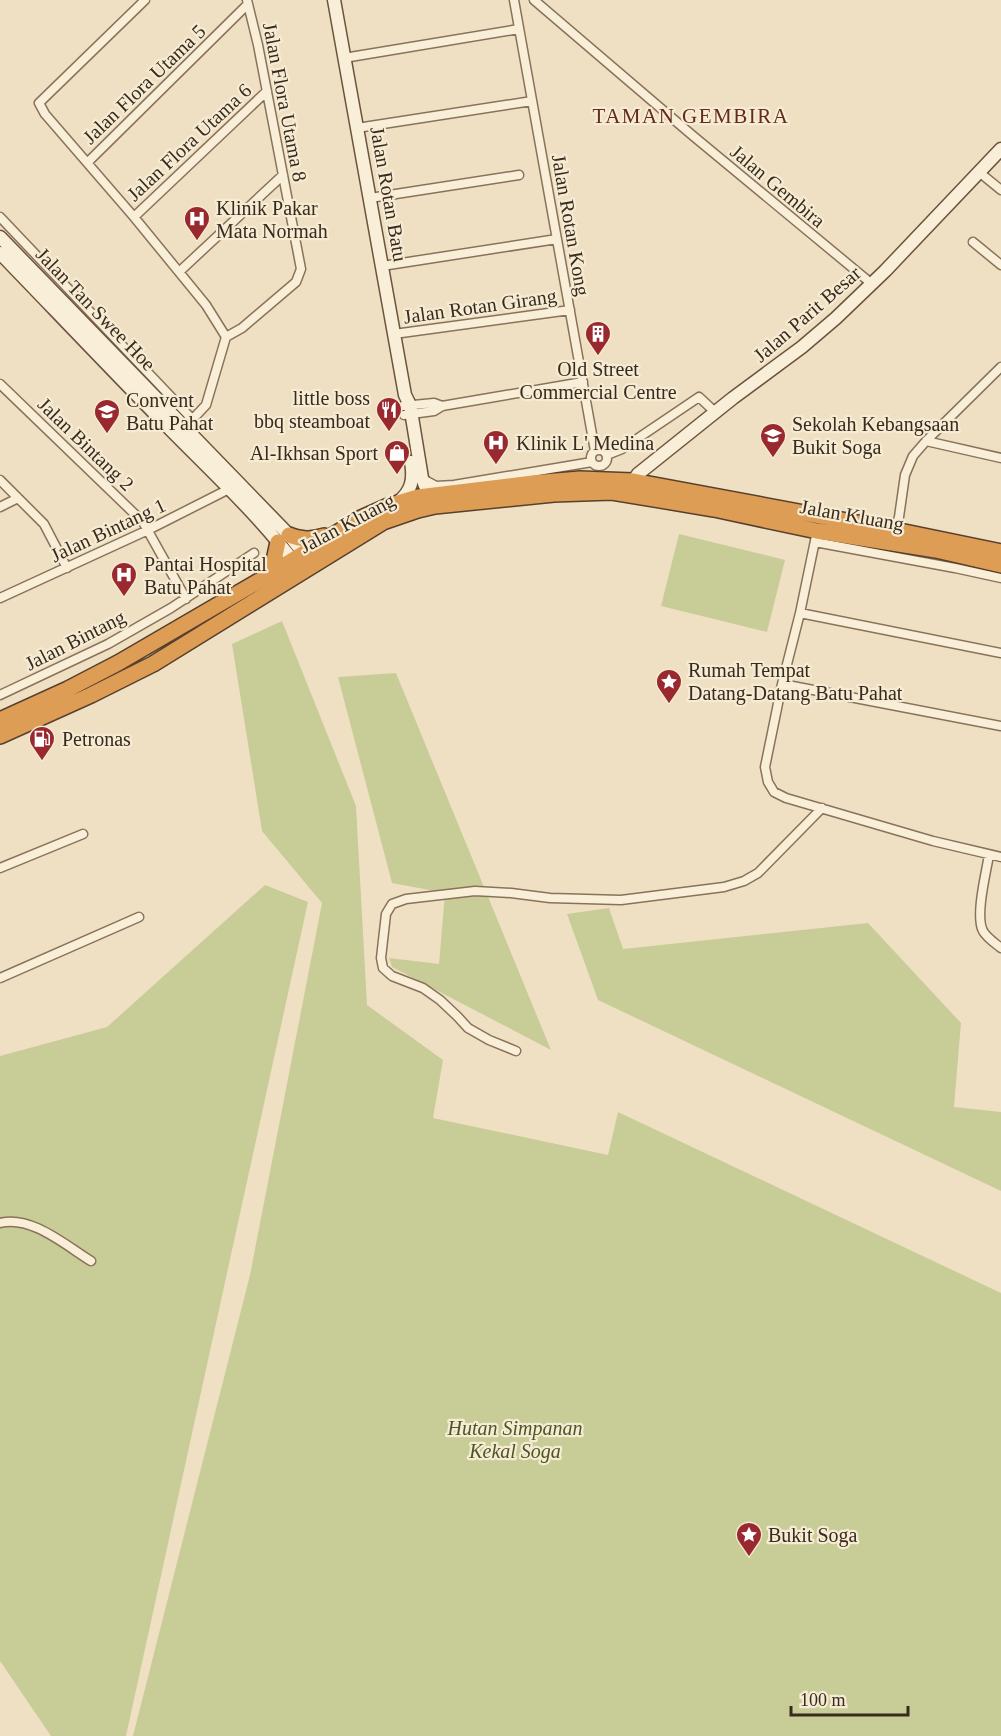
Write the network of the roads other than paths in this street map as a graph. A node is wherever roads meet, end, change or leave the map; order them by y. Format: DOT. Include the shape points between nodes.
graph roads {
  1 [pos="145,0"];
  2 [pos="334,0"];
  3 [pos="534,0"];
  4 [pos="248,2"];
  5 [pos="516,2"];
  6 [pos="519,29"];
  7 [pos="344,58"];
  8 [pos="267,91"];
  9 [pos="532,101"];
  10 [pos="357,128"];
  11 [pos="1001,149"];
  12 [pos="88,162"];
  13 [pos="979,172"];
  14 [pos="283,175"];
  15 [pos="519,175"];
  16 [pos="1000,187"];
  17 [pos="370,198"];
  18 [pos="0,217"];
  19 [pos="134,217"];
  20 [pos="0,237"];
  21 [pos="557,239"];
  22 [pos="973,242"];
  23 [pos="0,253"];
  24 [pos="1001,265"];
  25 [pos="382,266"];
  26 [pos="179,272"];
  27 [pos="869,282"];
  28 [pos="570,310"];
  29 [pos="394,334"];
  30 [pos="226,337"];
  31 [pos="1001,367"];
  32 [pos="583,382"];
  33 [pos="0,384"];
  34 [pos="407,407"];
  35 [pos="715,412"];
  36 [pos="189,424"];
  37 [pos="926,441"];
  38 [pos="595,451"];
  39 [pos="607,456"];
  40 [pos="1001,458"];
  41 [pos="592,462"];
  42 [pos="422,478"];
  43 [pos="0,480"];
  44 [pos="633,488"];
  45 [pos="229,489"];
  46 [pos="438,494"];
  47 [pos="18,498"];
  48 [pos="397,503"];
  49 [pos="0,507"];
  50 [pos="795,512"];
  51 [pos="148,530"];
  52 [pos="895,530"];
  53 [pos="335,533"];
  54 [pos="816,537"];
  55 [pos="284,538"];
  56 [pos="1001,552"];
  57 [pos="254,553"];
  58 [pos="302,562"];
  59 [pos="1001,565"];
  60 [pos="67,568"];
  61 [pos="264,578"];
  62 [pos="1001,578"];
  63 [pos="0,598"];
  64 [pos="186,599"];
  65 [pos="800,613"];
  66 [pos="1001,653"];
  67 [pos="782,684"];
  68 [pos="0,695"];
  69 [pos="0,720"];
  70 [pos="1001,726"];
  71 [pos="0,736"];
  72 [pos="822,808"];
  73 [pos="83,834"];
  74 [pos="989,855"];
  75 [pos="1001,857"];
  76 [pos="0,868"];
  77 [pos="139,917"];
  78 [pos="1001,948"];
  79 [pos="0,978"];
  80 [pos="516,1051"];
  81 [pos="0,1223"];
  82 [pos="91,1261"];
  1 -- 12 [label="street" via="39,103"];
  2 -- 7 [label="street, Jalan Rotan Batu"];
  3 -- 27 [label="street, Jalan Gembira"];
  4 -- 8 [label="street, Jalan Flora Utama 8"];
  4 -- 12 [label="street, Jalan Flora Utama 5"];
  5 -- 6 [label="street, Jalan Rotan Kong"];
  6 -- 7 [label="street"];
  6 -- 9 [label="street, Jalan Rotan Kong"];
  7 -- 10 [label="street, Jalan Rotan Batu"];
  8 -- 14 [label="street, Jalan Flora Utama 8"];
  8 -- 19 [label="street, Jalan Flora Utama 6"];
  9 -- 10 [label="street"];
  9 -- 21 [label="street, Jalan Rotan Kong"];
  10 -- 17 [label="street, Jalan Rotan Batu"];
  11 -- 13 [label="street, Jalan Parit Besar"];
  12 -- 19 [label="street"];
  13 -- 16 [label="street"];
  13 -- 27 [label="street, Jalan Parit Besar"];
  14 -- 26 [label="street"];
  14 -- 30 [label="street, Jalan Flora Utama 8" via="301,269 296,282"];
  15 -- 17 [label="street"];
  17 -- 25 [label="street, Jalan Rotan Batu"];
  18 -- 36 [label="street"];
  19 -- 26 [label="street"];
  20 -- 36 [label="street, Jalan Tan Swee Hoe"];
  21 -- 25 [label="street"];
  21 -- 28 [label="street, Jalan Rotan Kong"];
  22 -- 24 [label="street"];
  23 -- 45 [label="street, Jalan Tan Swee Hoe"];
  25 -- 29 [label="street, Jalan Rotan Batu"];
  26 -- 30 [label="street" via="206,304"];
  27 -- 35 [label="street, Jalan Parit Besar" via="809,341"];
  28 -- 29 [label="street, Jalan Rotan Girang"];
  28 -- 32 [label="street, Jalan Rotan Kong"];
  29 -- 34 [label="street, Jalan Rotan Batu"];
  30 -- 36 [label="street" via="206,405"];
  31 -- 37 [label="street"];
  32 -- 34 [label="street" via="442,406 434,403"];
  32 -- 38 [label="street, Jalan Rotan Kong"];
  33 -- 51 [label="street, Jalan Bintang 2"];
  34 -- 42 [label="street, Jalan Rotan Batu"];
  34 -- 48 [label="street, Jalan Rotan Batu" via="413,476 410,490"];
  35 -- 39 [label="street" via="699,397"];
  35 -- 44 [label="street, Jalan Parit Besar" via="638,474"];
  36 -- 55 [label="street, Jalan Tan Swee Hoe"];
  37 -- 40 [label="street"];
  37 -- 52 [label="street" via="905,475"];
  38 -- 39 [label="street" via="603,451"];
  38 -- 41 [label="street"];
  39 -- 41 [label="street" via="601,466"];
  41 -- 42 [label="street" via="454,485 436,486"];
  42 -- 46 [label="street" via="425,486"];
  43 -- 47 [label="street"];
  44 -- 46 [label="highway, Jalan Kluang" via="580,479"];
  44 -- 50 [label="highway, Jalan Kluang"];
  44 -- 54 [label="highway, Jalan Kluang"];
  44 -- 58 [label="highway, Jalan Kluang" via="418,510"];
  45 -- 51 [label="street, Jalan Bintang 1"];
  45 -- 55 [label="street, Jalan Tan Swee Hoe"];
  46 -- 48 [label="highway, Jalan Kluang"];
  47 -- 49 [label="street"];
  47 -- 60 [label="street" via="44,524"];
  48 -- 53 [label="highway, Jalan Kluang"];
  50 -- 52 [label="highway, Jalan Kluang"];
  50 -- 54 [label="highway" via="811,520"];
  51 -- 60 [label="street, Jalan Bintang 1"];
  51 -- 64 [label="street, Jalan Bintang 2"];
  52 -- 56 [label="highway, Jalan Kluang"];
  53 -- 55 [label="highway" via="311,540"];
  53 -- 58 [label="highway, Jalan Kluang"];
  54 -- 59 [label="highway, Jalan Kluang" via="936,550"];
  54 -- 62 [label="street"];
  54 -- 65 [label="street"];
  55 -- 58 [label="street, Jalan Tan Swee Hoe"];
  55 -- 61 [label="highway"];
  57 -- 64 [label="street, Jalan Bintang"];
  58 -- 61 [label="highway, Jalan Kluang"];
  58 -- 71 [label="highway, Jalan Kluang" via="153,664"];
  60 -- 63 [label="street, Jalan Bintang 1"];
  61 -- 69 [label="highway, Jalan Kluang" via="118,663"];
  64 -- 68 [label="street, Jalan Bintang" via="108,644"];
  65 -- 66 [label="street"];
  65 -- 67 [label="street"];
  67 -- 70 [label="street"];
  67 -- 72 [label="street" via="765,767 768,782 774,792 786,798"];
  72 -- 74 [label="street"];
  72 -- 80 [label="street" via="758,873 724,887 621,900 475,891 392,904 386,914 383,968 440,1000 468,1028"];
  73 -- 76 [label="street"];
  74 -- 75 [label="street"];
  74 -- 78 [label="street" via="980,922 987,936"];
  77 -- 79 [label="street"];
  81 -- 82 [label="street" via="18,1221 32,1225"];
}
